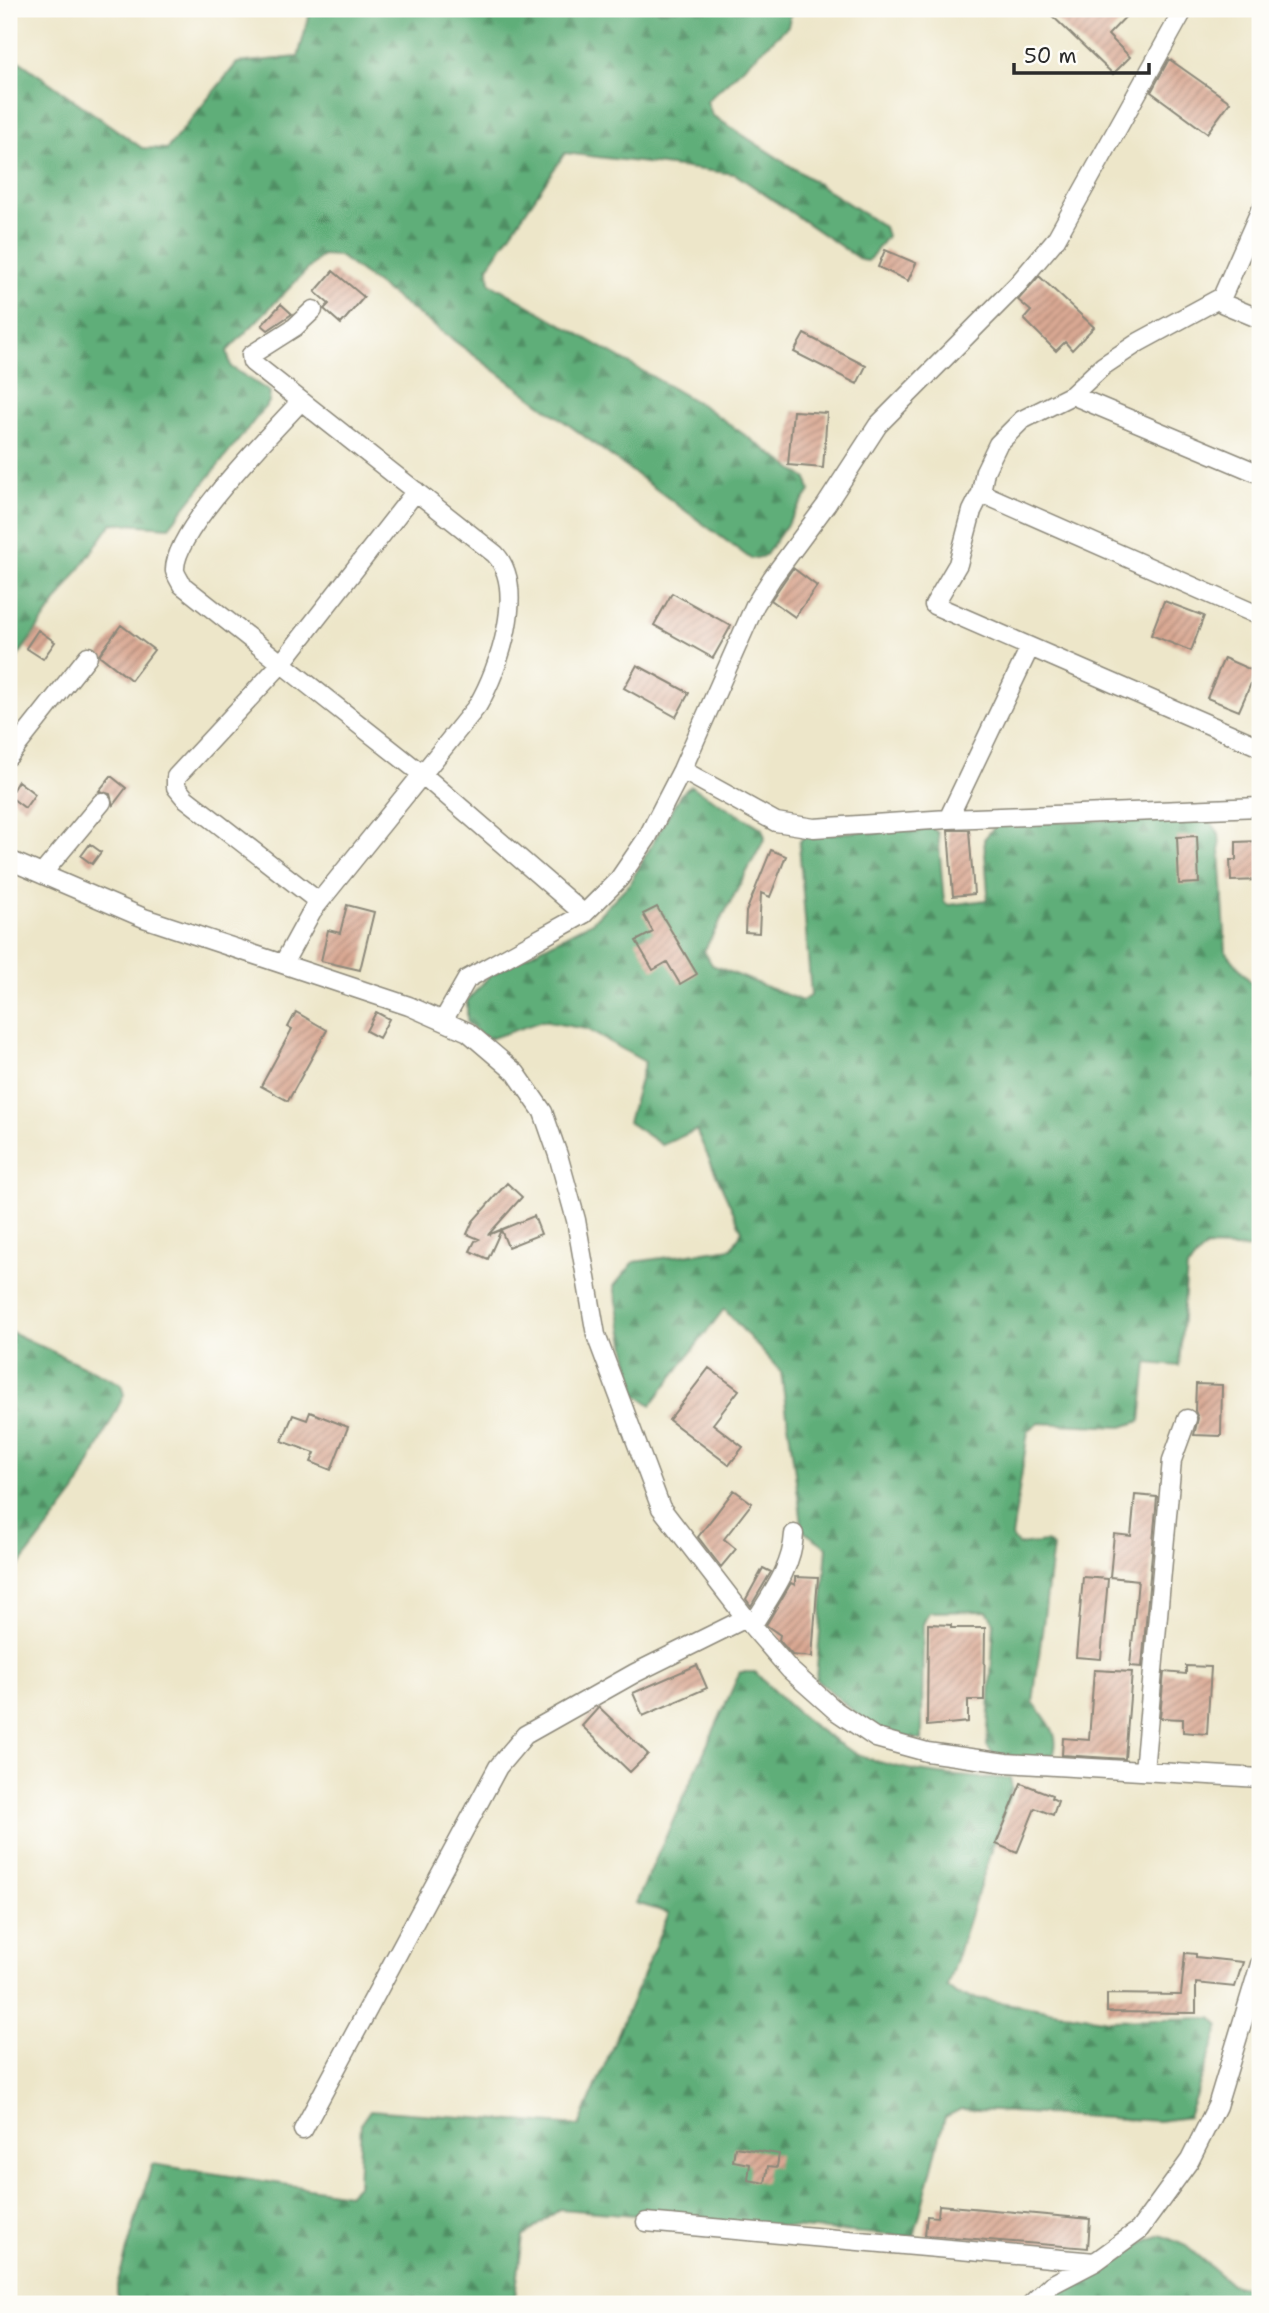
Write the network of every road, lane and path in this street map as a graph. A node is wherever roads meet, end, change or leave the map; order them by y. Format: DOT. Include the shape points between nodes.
graph roads {
  1 [pos="1184,9"];
  2 [pos="1260,211"];
  3 [pos="1222,297"];
  4 [pos="313,310"];
  5 [pos="1260,319"];
  6 [pos="1072,395"];
  7 [pos="300,402"];
  8 [pos="1260,474"];
  9 [pos="416,491"];
  10 [pos="981,494"];
  11 [pos="1260,616"];
  12 [pos="1029,649"];
  13 [pos="88,656"];
  14 [pos="281,664"];
  15 [pos="1260,747"];
  16 [pos="9,756"];
  17 [pos="682,770"];
  18 [pos="423,775"];
  19 [pos="102,802"];
  20 [pos="1260,807"];
  21 [pos="948,819"];
  22 [pos="9,860"];
  23 [pos="42,874"];
  24 [pos="319,902"];
  25 [pos="584,914"];
  26 [pos="283,964"];
  27 [pos="443,1021"];
  28 [pos="1187,1419"];
  29 [pos="794,1534"];
  30 [pos="749,1622"];
  31 [pos="1144,1771"];
  32 [pos="1260,1778"];
  33 [pos="1260,1964"];
  34 [pos="303,2130"];
  35 [pos="646,2222"];
  36 [pos="1095,2262"];
  37 [pos="1031,2304"];
  1 -- 17 [label="street" via="1056,239 1017,285 878,425 772,578 755,605"];
  2 -- 3 [label="street"];
  3 -- 5 [label="street" via="1224,304"];
  3 -- 6 [label="street" via="1139,342 1103,366"];
  4 -- 7 [label="street" via="296,327 251,355 260,370"];
  6 -- 8 [label="street"];
  6 -- 10 [label="street" via="1022,421 999,444 985,471"];
  7 -- 9 [label="street"];
  7 -- 14 [label="street" via="197,522 175,572 182,585"];
  9 -- 14 [label="street"];
  9 -- 18 [label="street" via="495,554 510,581 492,681"];
  10 -- 11 [label="street"];
  10 -- 12 [label="street" via="958,564 934,605"];
  12 -- 15 [label="street"];
  12 -- 21 [label="street"];
  13 -- 16 [label="street"];
  14 -- 18 [label="street"];
  14 -- 24 [label="street" via="176,777 176,788"];
  17 -- 21 [label="street" via="793,827"];
  17 -- 25 [label="street" via="619,879"];
  18 -- 24 [label="street"];
  18 -- 25 [label="street"];
  19 -- 23 [label="street"];
  20 -- 21 [label="street"];
  22 -- 23 [label="street"];
  23 -- 26 [label="street" via="144,918"];
  24 -- 26 [label="street"];
  25 -- 27 [label="street" via="467,979"];
  26 -- 27 [label="street"];
  27 -- 30 [label="street" via="468,1032 516,1073 543,1112 576,1220 596,1335 661,1508"];
  28 -- 31 [label="street" via="1172,1460"];
  29 -- 30 [label="street" via="787,1568"];
  30 -- 31 [label="street" via="790,1670 836,1711 876,1738 927,1752 1006,1763"];
  30 -- 34 [label="street" via="635,1673 512,1746"];
  31 -- 32 [label="street"];
  33 -- 36 [label="street" via="1217,2106 1203,2137 1139,2230"];
  35 -- 36 [label="street"];
  36 -- 37 [label="street" via="1051,2285"];
}
